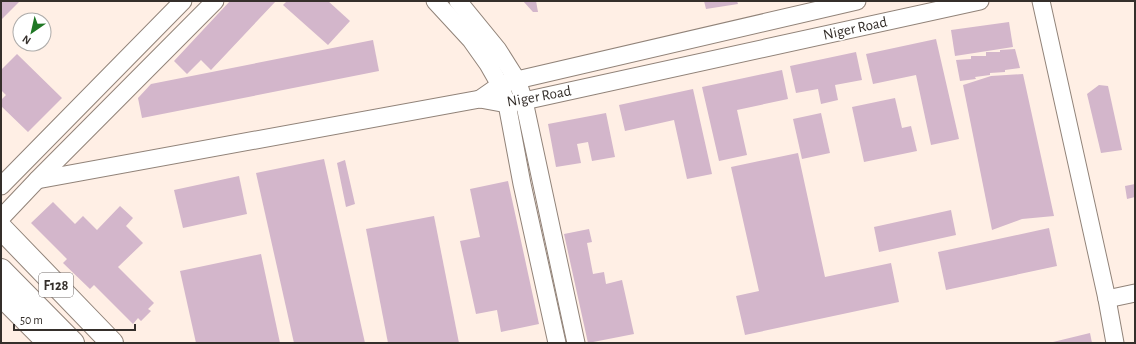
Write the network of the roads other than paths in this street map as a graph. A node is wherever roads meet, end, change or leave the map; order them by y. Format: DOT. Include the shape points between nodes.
graph roads {
  1 [pos="183,1"];
  2 [pos="215,1"];
  3 [pos="435,1"];
  4 [pos="458,1"];
  5 [pos="857,1"];
  6 [pos="980,1"];
  7 [pos="1040,1"];
  8 [pos="518,80"];
  9 [pos="500,85"];
  10 [pos="480,99"];
  11 [pos="524,101"];
  12 [pos="507,104"];
  13 [pos="53,134"];
  14 [pos="68,149"];
  15 [pos="37,180"];
  16 [pos="1,186"];
  17 [pos="1,218"];
  18 [pos="1,228"];
  19 [pos="1,247"];
  20 [pos="1,270"];
  21 [pos="1135,293"];
  22 [pos="1,295"];
  23 [pos="1108,299"];
  24 [pos="49,343"];
  25 [pos="73,343"];
  26 [pos="97,343"];
  27 [pos="112,343"];
  28 [pos="557,343"];
  29 [pos="576,343"];
  30 [pos="1115,343"];
  1 -- 13 [label="street"];
  2 -- 14 [label="street"];
  3 -- 9 [label="street" via="471,40"];
  4 -- 8 [label="street" via="498,50"];
  5 -- 8 [label="street, Niger Road"];
  6 -- 11 [label="street, Niger Road"];
  7 -- 23 [label="street"];
  8 -- 9 [label="street, Niger Road"];
  8 -- 11 [label="street"];
  9 -- 10 [label="street, Niger Road"];
  9 -- 12 [label="street"];
  10 -- 12 [label="street, Niger Road"];
  10 -- 15 [label="street"];
  11 -- 12 [label="street, Niger Road"];
  11 -- 29 [label="street"];
  12 -- 28 [label="street"];
  13 -- 14 [label="street"];
  13 -- 16 [label="street"];
  14 -- 15 [label="street"];
  15 -- 17 [label="street"];
  18 -- 27 [label="main road, F128"];
  19 -- 26 [label="main road"];
  20 -- 25 [label="main road"];
  21 -- 23 [label="street"];
  22 -- 24 [label="main road"];
  23 -- 30 [label="street"];
}
